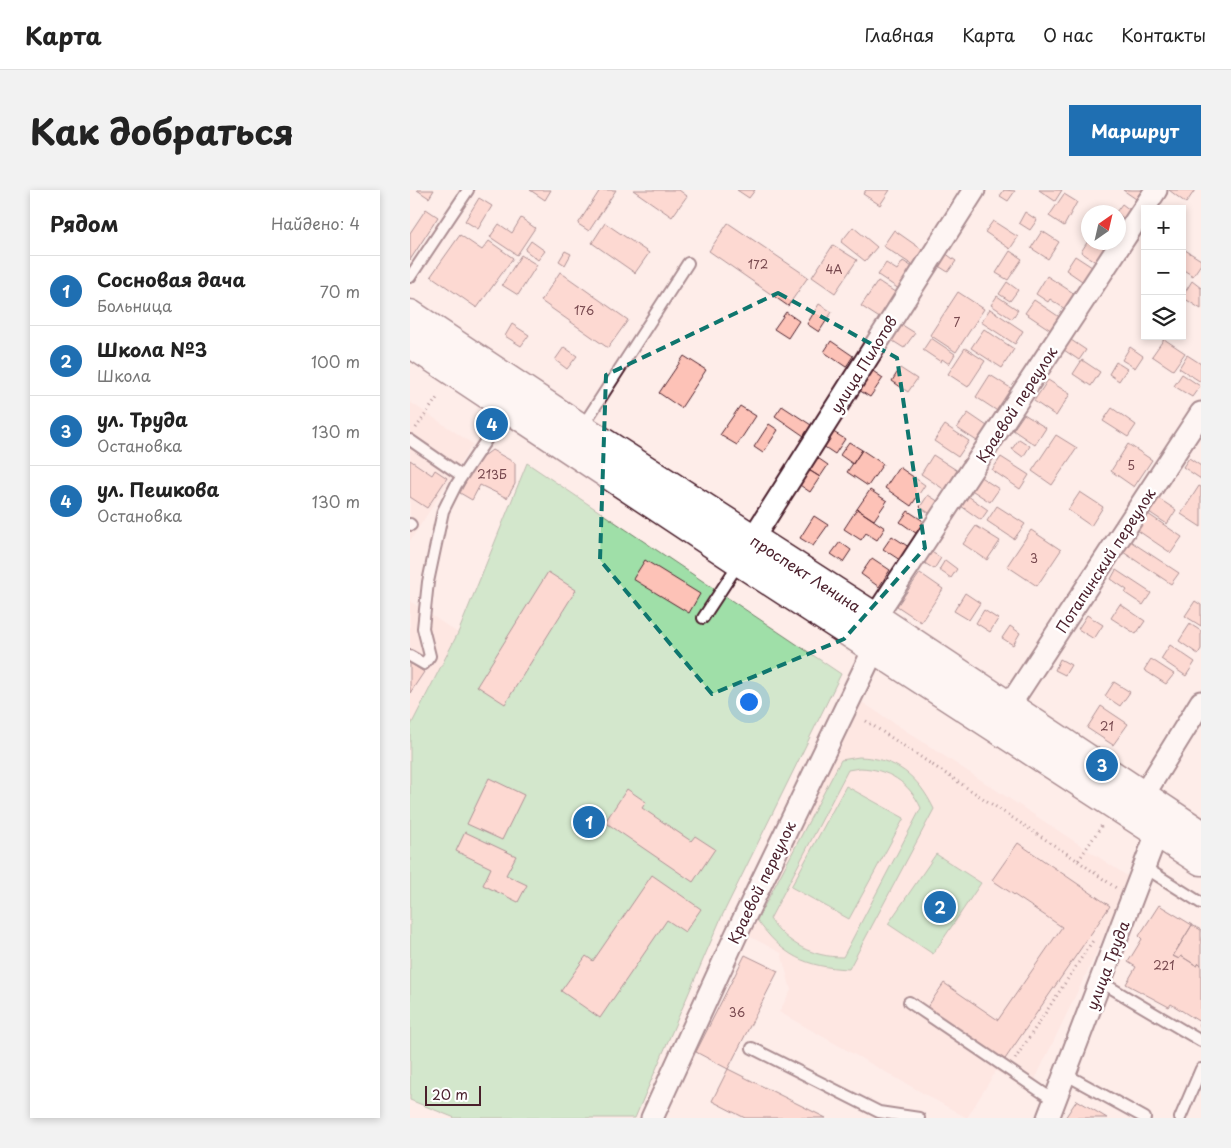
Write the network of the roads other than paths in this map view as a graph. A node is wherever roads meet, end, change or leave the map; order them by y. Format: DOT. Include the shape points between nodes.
graph roads {
  1 [pos="468,190"];
  2 [pos="974,190"];
  3 [pos="1156,190"];
  4 [pos="688,263"];
  5 [pos="410,277"];
  6 [pos="410,314"];
  7 [pos="410,343"];
  8 [pos="508,408"];
  9 [pos="1201,413"];
  10 [pos="581,428"];
  11 [pos="410,440"];
  12 [pos="462,476"];
  13 [pos="752,538"];
  14 [pos="740,562"];
  15 [pos="875,617"];
  16 [pos="703,618"];
  17 [pos="874,649"];
  18 [pos="410,656"];
  19 [pos="1201,702"];
  20 [pos="1009,706"];
  21 [pos="1144,796"];
  22 [pos="1163,823"];
  23 [pos="1201,834"];
  24 [pos="1201,861"];
  25 [pos="1144,866"];
  26 [pos="1201,903"];
  27 [pos="1100,982"];
  28 [pos="909,1002"];
  29 [pos="1201,1040"];
  30 [pos="752,1048"];
  31 [pos="1201,1070"];
  32 [pos="1065,1074"];
  33 [pos="1052,1109"];
  34 [pos="652,1118"];
  35 [pos="919,1118"];
  36 [pos="1145,1118"];
  37 [pos="1180,1118"];
  1 -- 5 [label="lane"];
  2 -- 13 [label="street, улица Пилотов"];
  3 -- 15 [label="street, Краевой переулок"];
  4 -- 10 [label="lane"];
  6 -- 10 [label="main road, проспект Ленина"];
  7 -- 8 [label="main road, проспект Ленина"];
  8 -- 12 [label="lane"];
  8 -- 14 [label="main road, проспект Ленина"];
  9 -- 20 [label="street, Потапинский переулок"];
  10 -- 13 [label="main road, проспект Ленина"];
  11 -- 12 [label="lane"];
  12 -- 18 [label="lane" via="444,511 428,582 423,628 430,656 424,664"];
  13 -- 15 [label="main road, проспект Ленина"];
  14 -- 16 [label="lane"];
  14 -- 17 [label="main road, проспект Ленина"];
  15 -- 20 [label="main road, проспект Ленина"];
  17 -- 22 [label="main road, проспект Ленина"];
  17 -- 34 [label="street, Краевой переулок" via="736,934"];
  19 -- 21 [label="street"];
  20 -- 21 [label="main road, проспект Ленина"];
  21 -- 22 [label="main road, проспект Ленина"];
  22 -- 23 [label="main road, проспект Ленина"];
  22 -- 24 [label="main road, проспект Ленина"];
  22 -- 25 [label="street, улица Труда"];
  25 -- 26 [label="lane"];
  25 -- 27 [label="street, улица Труда"];
  27 -- 29 [label="lane"];
  27 -- 32 [label="street, улица Труда"];
  28 -- 33 [label="lane" via="1008,1069"];
  30 -- 35 [label="lane" via="879,1112"];
  31 -- 37 [label="lane"];
  32 -- 33 [label="street, улица Труда"];
  32 -- 36 [label="lane"];
}
